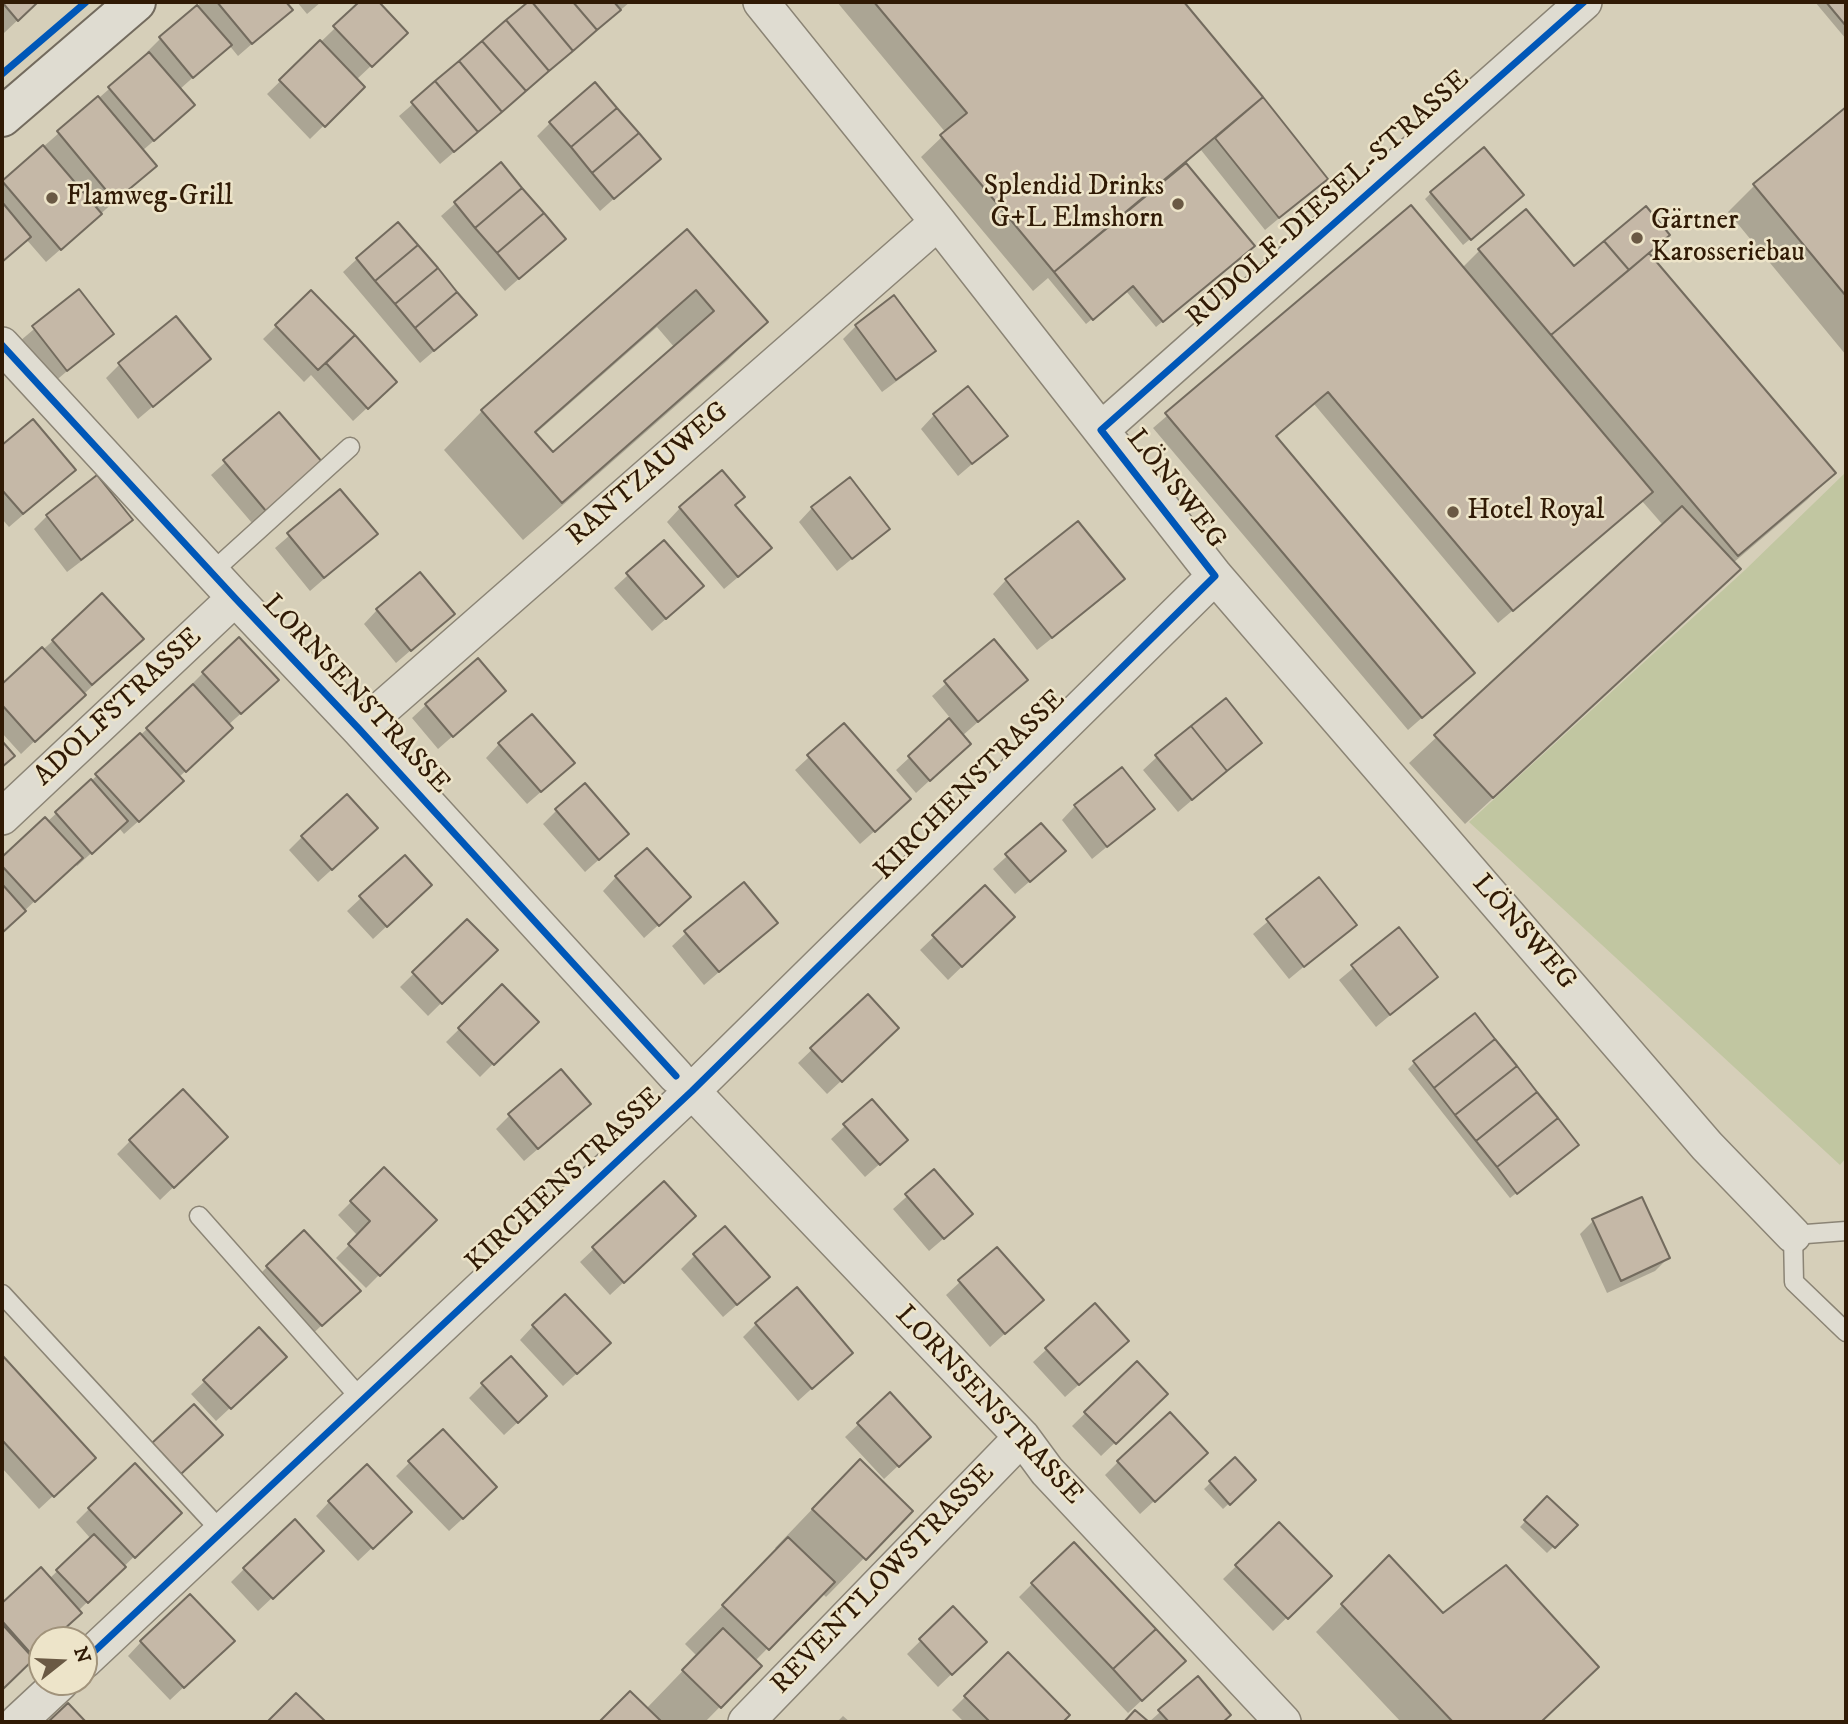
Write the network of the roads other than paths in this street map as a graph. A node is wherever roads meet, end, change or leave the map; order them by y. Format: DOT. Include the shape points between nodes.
graph roads {
  1 [pos="136,2"];
  2 [pos="761,2"];
  3 [pos="1584,2"];
  4 [pos="2,117"];
  5 [pos="938,222"];
  6 [pos="2,345"];
  7 [pos="1101,429"];
  8 [pos="350,447"];
  9 [pos="212,572"];
  10 [pos="1215,576"];
  11 [pos="235,598"];
  12 [pos="359,729"];
  13 [pos="2,817"];
  14 [pos="684,1083"];
  15 [pos="199,1216"];
  16 [pos="1846,1231"];
  17 [pos="1793,1234"];
  18 [pos="2,1294"];
  19 [pos="1846,1332"];
  20 [pos="362,1400"];
  21 [pos="1022,1437"];
  22 [pos="222,1532"];
  23 [pos="98,1648"];
  24 [pos="46,1696"];
  25 [pos="18,1722"];
  26 [pos="746,1722"];
  27 [pos="1283,1722"];
  1 -- 4 [label="main road"];
  2 -- 5 [label="street, LÖNSWEG"];
  3 -- 7 [label="street, RUDOLF-DIESEL-STRASSE"];
  5 -- 7 [label="street, LÖNSWEG"];
  5 -- 12 [label="street, RANTZAUWEG"];
  6 -- 9 [label="street, LORNSENSTRASSE"];
  7 -- 10 [label="street, LÖNSWEG"];
  8 -- 9 [label="lane"];
  9 -- 11 [label="street, LORNSENSTRASSE"];
  10 -- 14 [label="street, KIRCHENSTRASSE"];
  10 -- 17 [label="street, LÖNSWEG" via="1707,1146"];
  11 -- 12 [label="street, LORNSENSTRASSE"];
  11 -- 13 [label="street, ADOLFSTRASSE"];
  12 -- 14 [label="street, LORNSENSTRASSE"];
  14 -- 20 [label="street, KIRCHENSTRASSE"];
  14 -- 21 [label="street, LORNSENSTRASSE"];
  15 -- 20 [label="lane"];
  16 -- 17 [label="lane"];
  17 -- 19 [label="lane" via="1794,1282"];
  18 -- 22 [label="lane"];
  20 -- 22 [label="street, KIRCHENSTRASSE"];
  21 -- 26 [label="street, REVENTLOWSTRASSE"];
  21 -- 27 [label="street, LORNSENSTRASSE" via="1046,1471"];
  22 -- 23 [label="street, KIRCHENSTRASSE"];
  24 -- 25 [label="street"];
}
